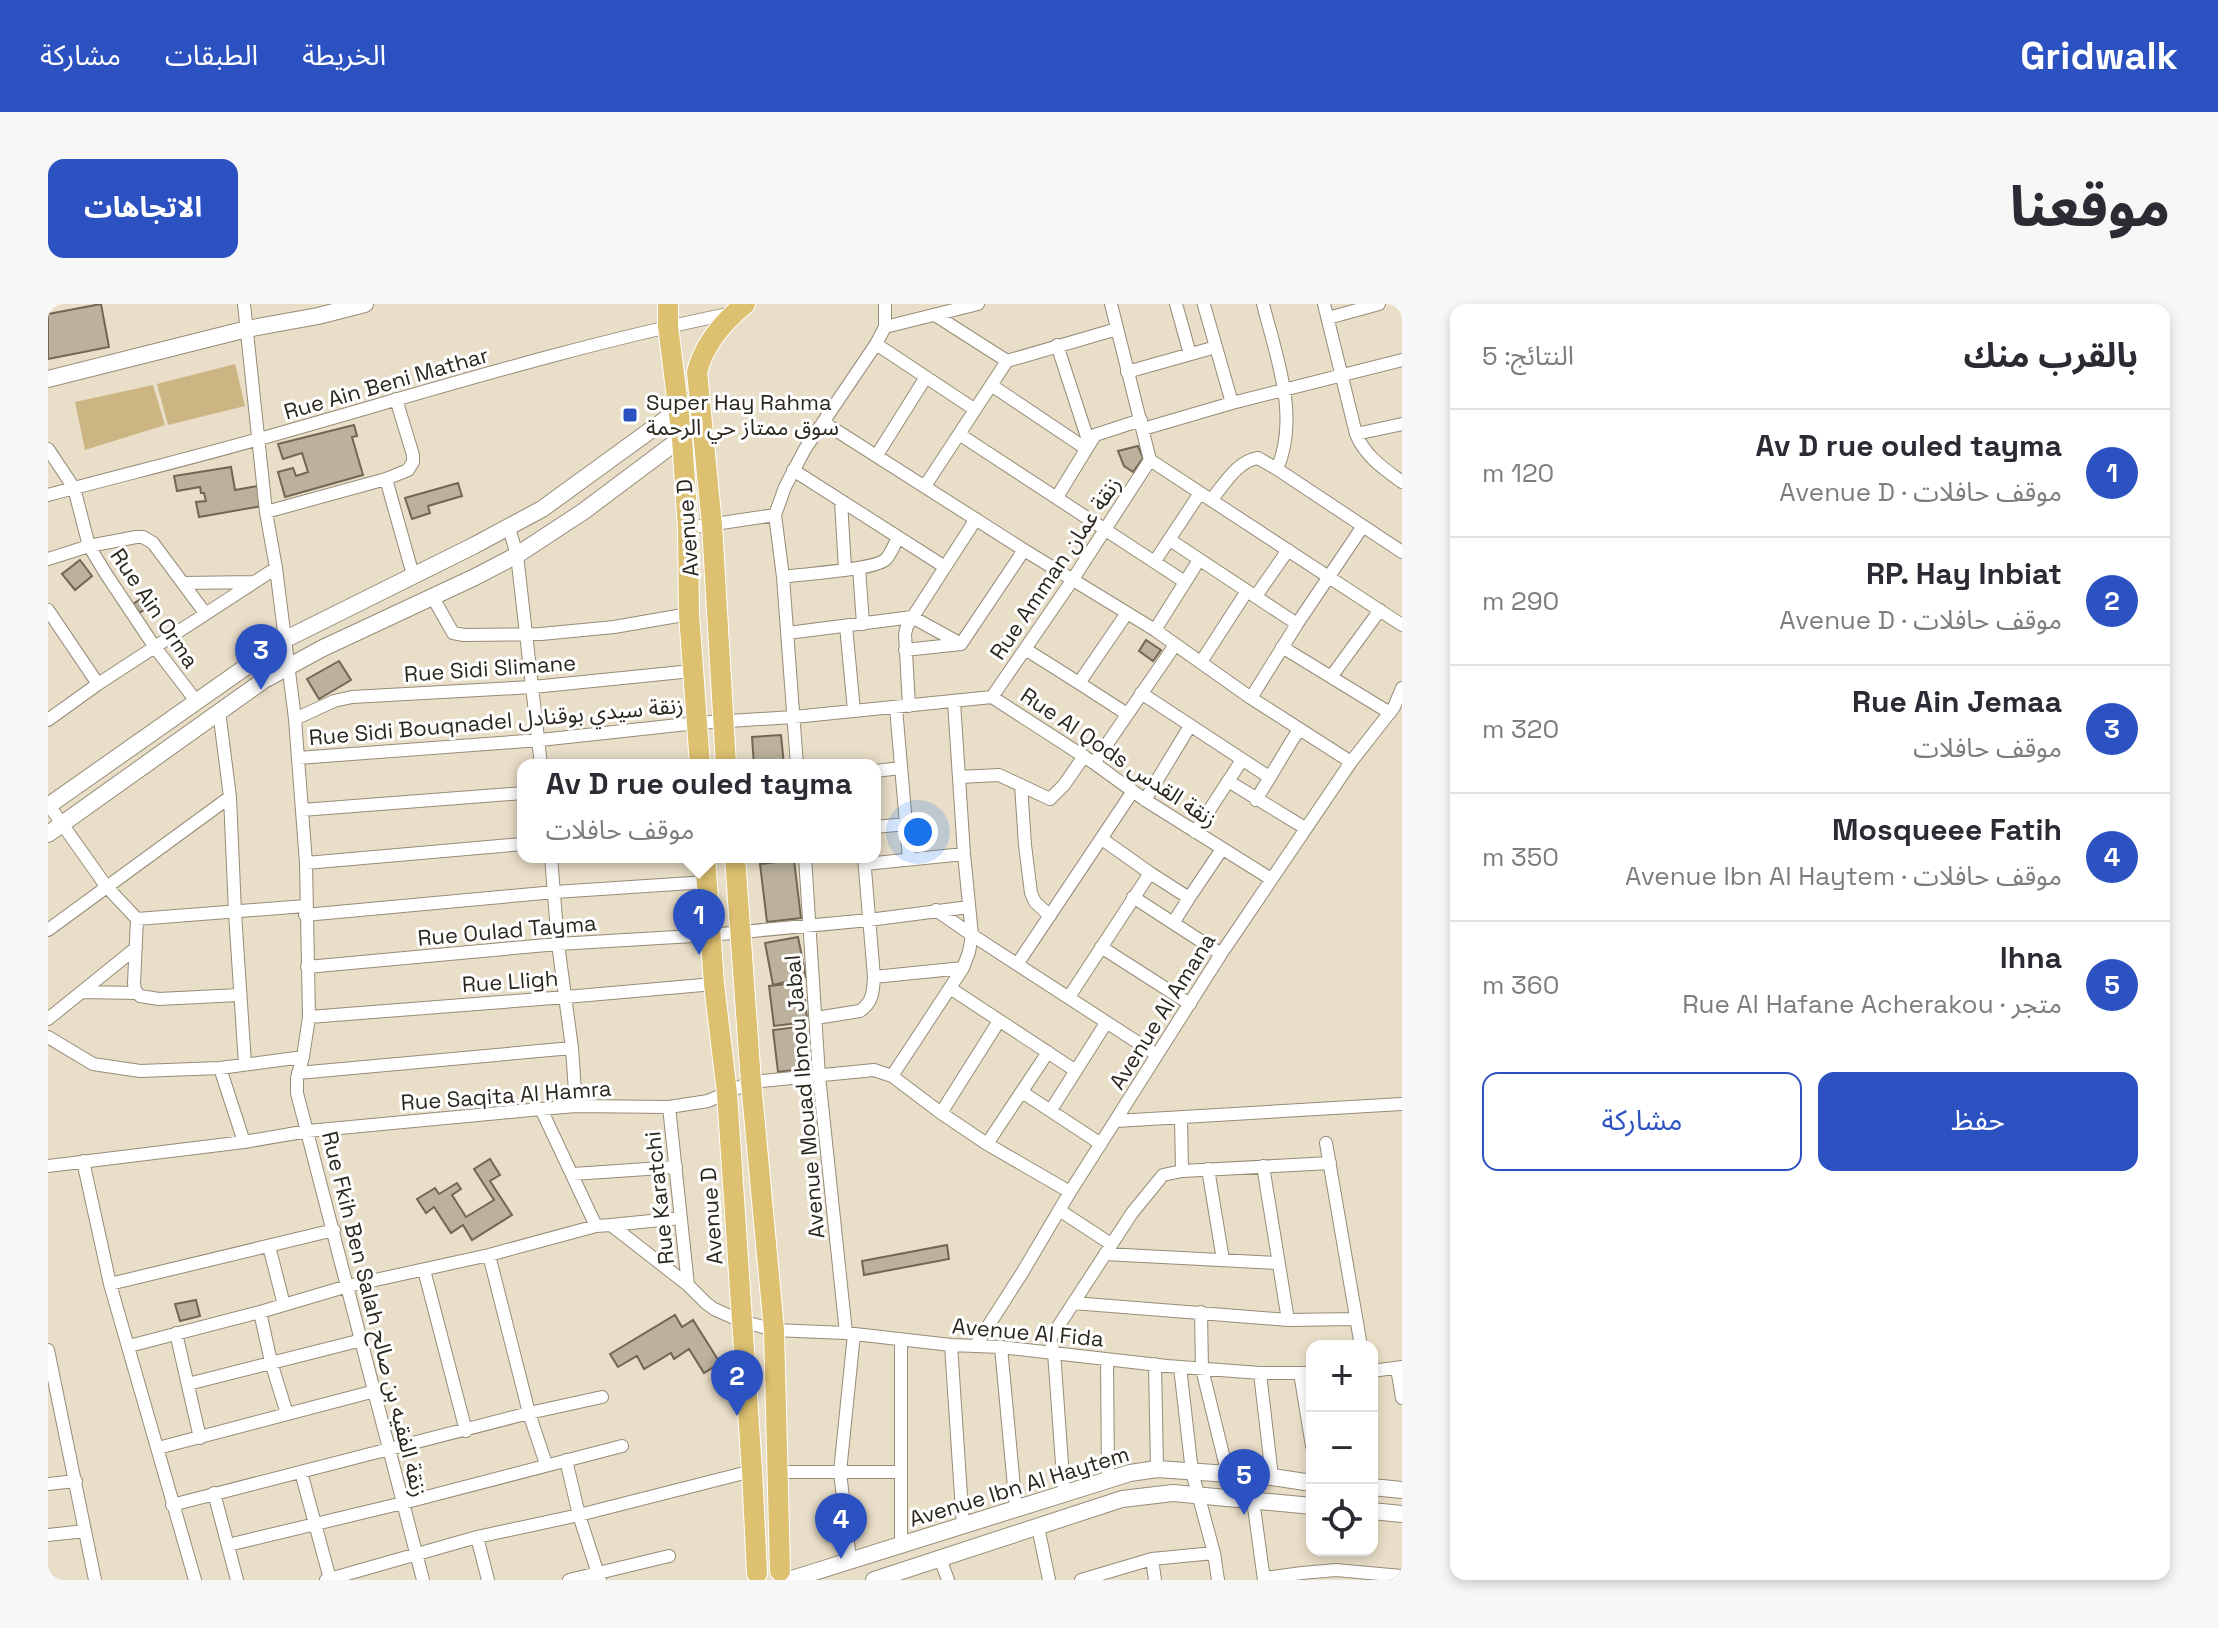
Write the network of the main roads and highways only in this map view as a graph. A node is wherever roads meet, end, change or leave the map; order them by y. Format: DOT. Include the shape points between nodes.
graph roads {
  1 [pos="668,304"];
  2 [pos="740,308"];
  3 [pos="700,759"];
  4 [pos="725,759"];
  5 [pos="705,863"];
  6 [pos="735,863"];
  7 [pos="753,1577"];
  8 [pos="788,1577"];
  1 -- 3 [label="main road, Avenue D" via="682,438"];
  2 -- 4 [label="main road, Avenue D" via="712,339 697,372"];
  5 -- 7 [label="main road, Avenue D" via="727,1093 752,1471"];
  6 -- 8 [label="main road" via="774,1330"];
  7 -- 8 [label="main road" via="772,1570"];
}
